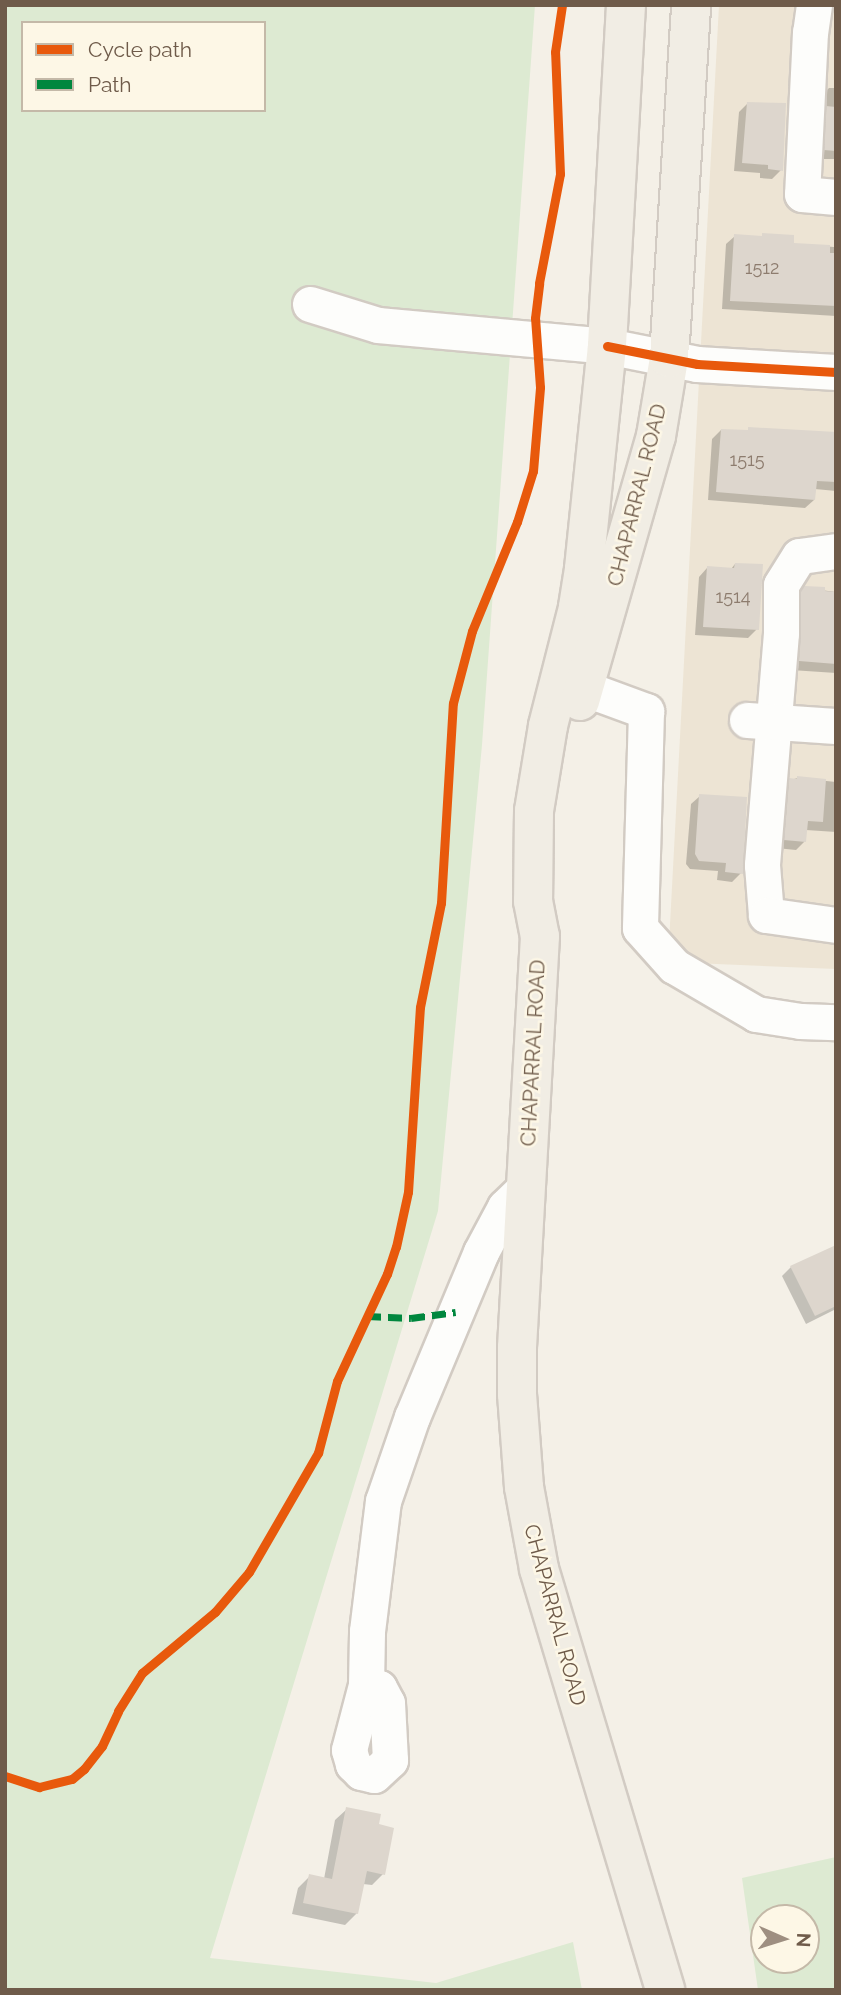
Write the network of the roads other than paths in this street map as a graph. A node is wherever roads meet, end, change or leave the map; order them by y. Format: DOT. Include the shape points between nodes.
graph roads {
  1 [pos="626,5"];
  2 [pos="691,5"];
  3 [pos="811,25"];
  4 [pos="836,197"];
  5 [pos="310,304"];
  6 [pos="607,346"];
  7 [pos="669,358"];
  8 [pos="836,372"];
  9 [pos="836,551"];
  10 [pos="571,683"];
  11 [pos="759,721"];
  12 [pos="836,726"];
  13 [pos="836,925"];
  14 [pos="836,1022"];
  15 [pos="525,1188"];
  16 [pos="366,1685"];
  17 [pos="665,1990"];
  1 -- 6 [label="main road, CHAPARRAL ROAD"];
  2 -- 7 [label="main road, CHAPARRAL ROAD"];
  3 -- 4 [label="street" via="802,194"];
  5 -- 6 [label="street" via="377,325"];
  6 -- 7 [label="street"];
  6 -- 10 [label="main road, CHAPARRAL ROAD"];
  7 -- 8 [label="street" via="696,364"];
  7 -- 10 [label="main road, CHAPARRAL ROAD" via="656,436"];
  9 -- 11 [label="street" via="799,556 781,585 780,633"];
  10 -- 14 [label="street" via="646,712 640,928 674,966 756,1014"];
  10 -- 15 [label="main road, CHAPARRAL ROAD" via="548,726 534,811 533,901 540,936"];
  11 -- 12 [label="street"];
  11 -- 13 [label="street" via="766,915"];
  15 -- 16 [label="street" via="505,1208 481,1252 412,1417 383,1501 367,1631"];
  15 -- 17 [label="main road, CHAPARRAL ROAD" via="517,1348 524,1487 550,1610"];
}
